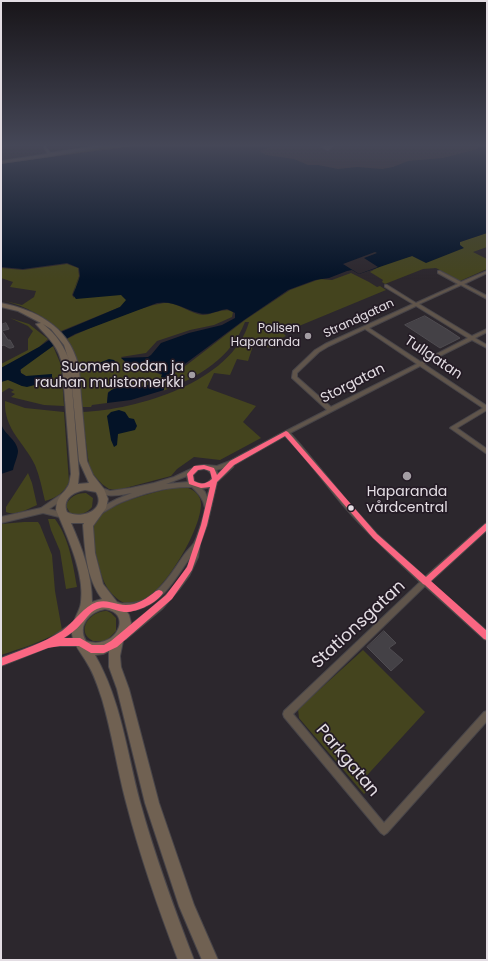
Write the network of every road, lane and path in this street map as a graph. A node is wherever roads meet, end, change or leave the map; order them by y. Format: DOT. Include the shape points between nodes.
graph roads {
  1 [pos="438,272"];
  2 [pos="487,272"];
  3 [pos="461,284"];
  4 [pos="386,286"];
  5 [pos="487,298"];
  6 [pos="415,304"];
  7 [pos="1,305"];
  8 [pos="1,309"];
  9 [pos="366,328"];
  10 [pos="50,330"];
  11 [pos="487,330"];
  12 [pos="472,338"];
  13 [pos="487,346"];
  14 [pos="64,347"];
  15 [pos="421,364"];
  16 [pos="487,408"];
  17 [pos="331,410"];
  18 [pos="286,433"];
  19 [pos="487,452"];
  20 [pos="232,464"];
  21 [pos="208,468"];
  22 [pos="192,471"];
  23 [pos="214,481"];
  24 [pos="194,485"];
  25 [pos="98,489"];
  26 [pos="68,492"];
  27 [pos="207,506"];
  28 [pos="43,510"];
  29 [pos="97,513"];
  30 [pos="63,515"];
  31 [pos="1,520"];
  32 [pos="487,526"];
  33 [pos="197,544"];
  34 [pos="425,582"];
  35 [pos="115,606"];
  36 [pos="81,618"];
  37 [pos="487,636"];
  38 [pos="118,640"];
  39 [pos="48,644"];
  40 [pos="82,644"];
  41 [pos="1,662"];
  42 [pos="287,714"];
  43 [pos="487,715"];
  44 [pos="186,960"];
  45 [pos="210,960"];
  1 -- 3 [label="street"];
  2 -- 3 [label="street, Strandgatan"];
  3 -- 5 [label="street"];
  3 -- 6 [label="street, Strandgatan"];
  4 -- 6 [label="street"];
  6 -- 9 [label="street, Strandgatan"];
  6 -- 12 [label="street"];
  7 -- 10 [label="highway" via="31,314"];
  8 -- 10 [label="highway" via="25,317"];
  9 -- 15 [label="street, Tullgatan"];
  9 -- 17 [label="street, Strandgatan" via="317,351 294,374 297,380"];
  10 -- 14 [label="highway"];
  11 -- 12 [label="street, Storgatan"];
  12 -- 13 [label="street"];
  12 -- 15 [label="street, Storgatan"];
  14 -- 25 [label="highway" via="74,364 83,461"];
  14 -- 26 [label="highway" via="75,474 73,485"];
  15 -- 16 [label="street, Tullgatan"];
  15 -- 17 [label="street, Storgatan"];
  16 -- 19 [label="street" via="453,428"];
  17 -- 18 [label="street, Storgatan"];
  18 -- 20 [label="street, Storgatan"];
  18 -- 34 [label="street" via="356,516"];
  20 -- 21 [label="street, Storgatan"];
  20 -- 23 [label="street, Storgatan"];
  21 -- 22 [label="street, Storgatan" via="201,467"];
  21 -- 23 [label="street" via="215,473"];
  22 -- 24 [label="street" via="190,478"];
  22 -- 25 [label="street, Storgatan" via="169,482 119,493 108,493"];
  23 -- 24 [label="street, Storgatan" via="201,487"];
  23 -- 27 [label="street"];
  24 -- 27 [label="street" via="202,494"];
  24 -- 29 [label="street" via="177,485 127,497"];
  25 -- 26 [label="highway" via="83,486"];
  25 -- 29 [label="highway" via="103,500"];
  26 -- 28 [label="street"];
  26 -- 30 [label="highway" via="60,505"];
  27 -- 33 [label="street"];
  28 -- 30 [label="street"];
  28 -- 31 [label="street"];
  29 -- 30 [label="highway" via="79,520 69,519"];
  29 -- 35 [label="highway" via="88,525 90,553 98,586"];
  30 -- 36 [label="highway" via="75,542 87,588 88,598"];
  32 -- 34 [label="street, Stationsgatan"];
  33 -- 35 [label="street" via="169,581 148,602 134,608"];
  33 -- 38 [label="street" via="193,562 178,586 159,607"];
  34 -- 37 [label="street"];
  34 -- 42 [label="street, Stationsgatan"];
  35 -- 36 [label="highway" via="98,605"];
  35 -- 38 [label="highway" via="123,613 125,622 124,631"];
  36 -- 39 [label="street"];
  36 -- 40 [label="highway" via="77,634"];
  38 -- 40 [label="highway" via="111,646 94,650"];
  38 -- 45 [label="highway" via="114,656 115,667 152,803 187,906"];
  39 -- 40 [label="street"];
  39 -- 41 [label="street"];
  40 -- 44 [label="highway" via="101,678 108,699 143,839"];
  42 -- 43 [label="street, Parkgatan" via="384,830"];
}
